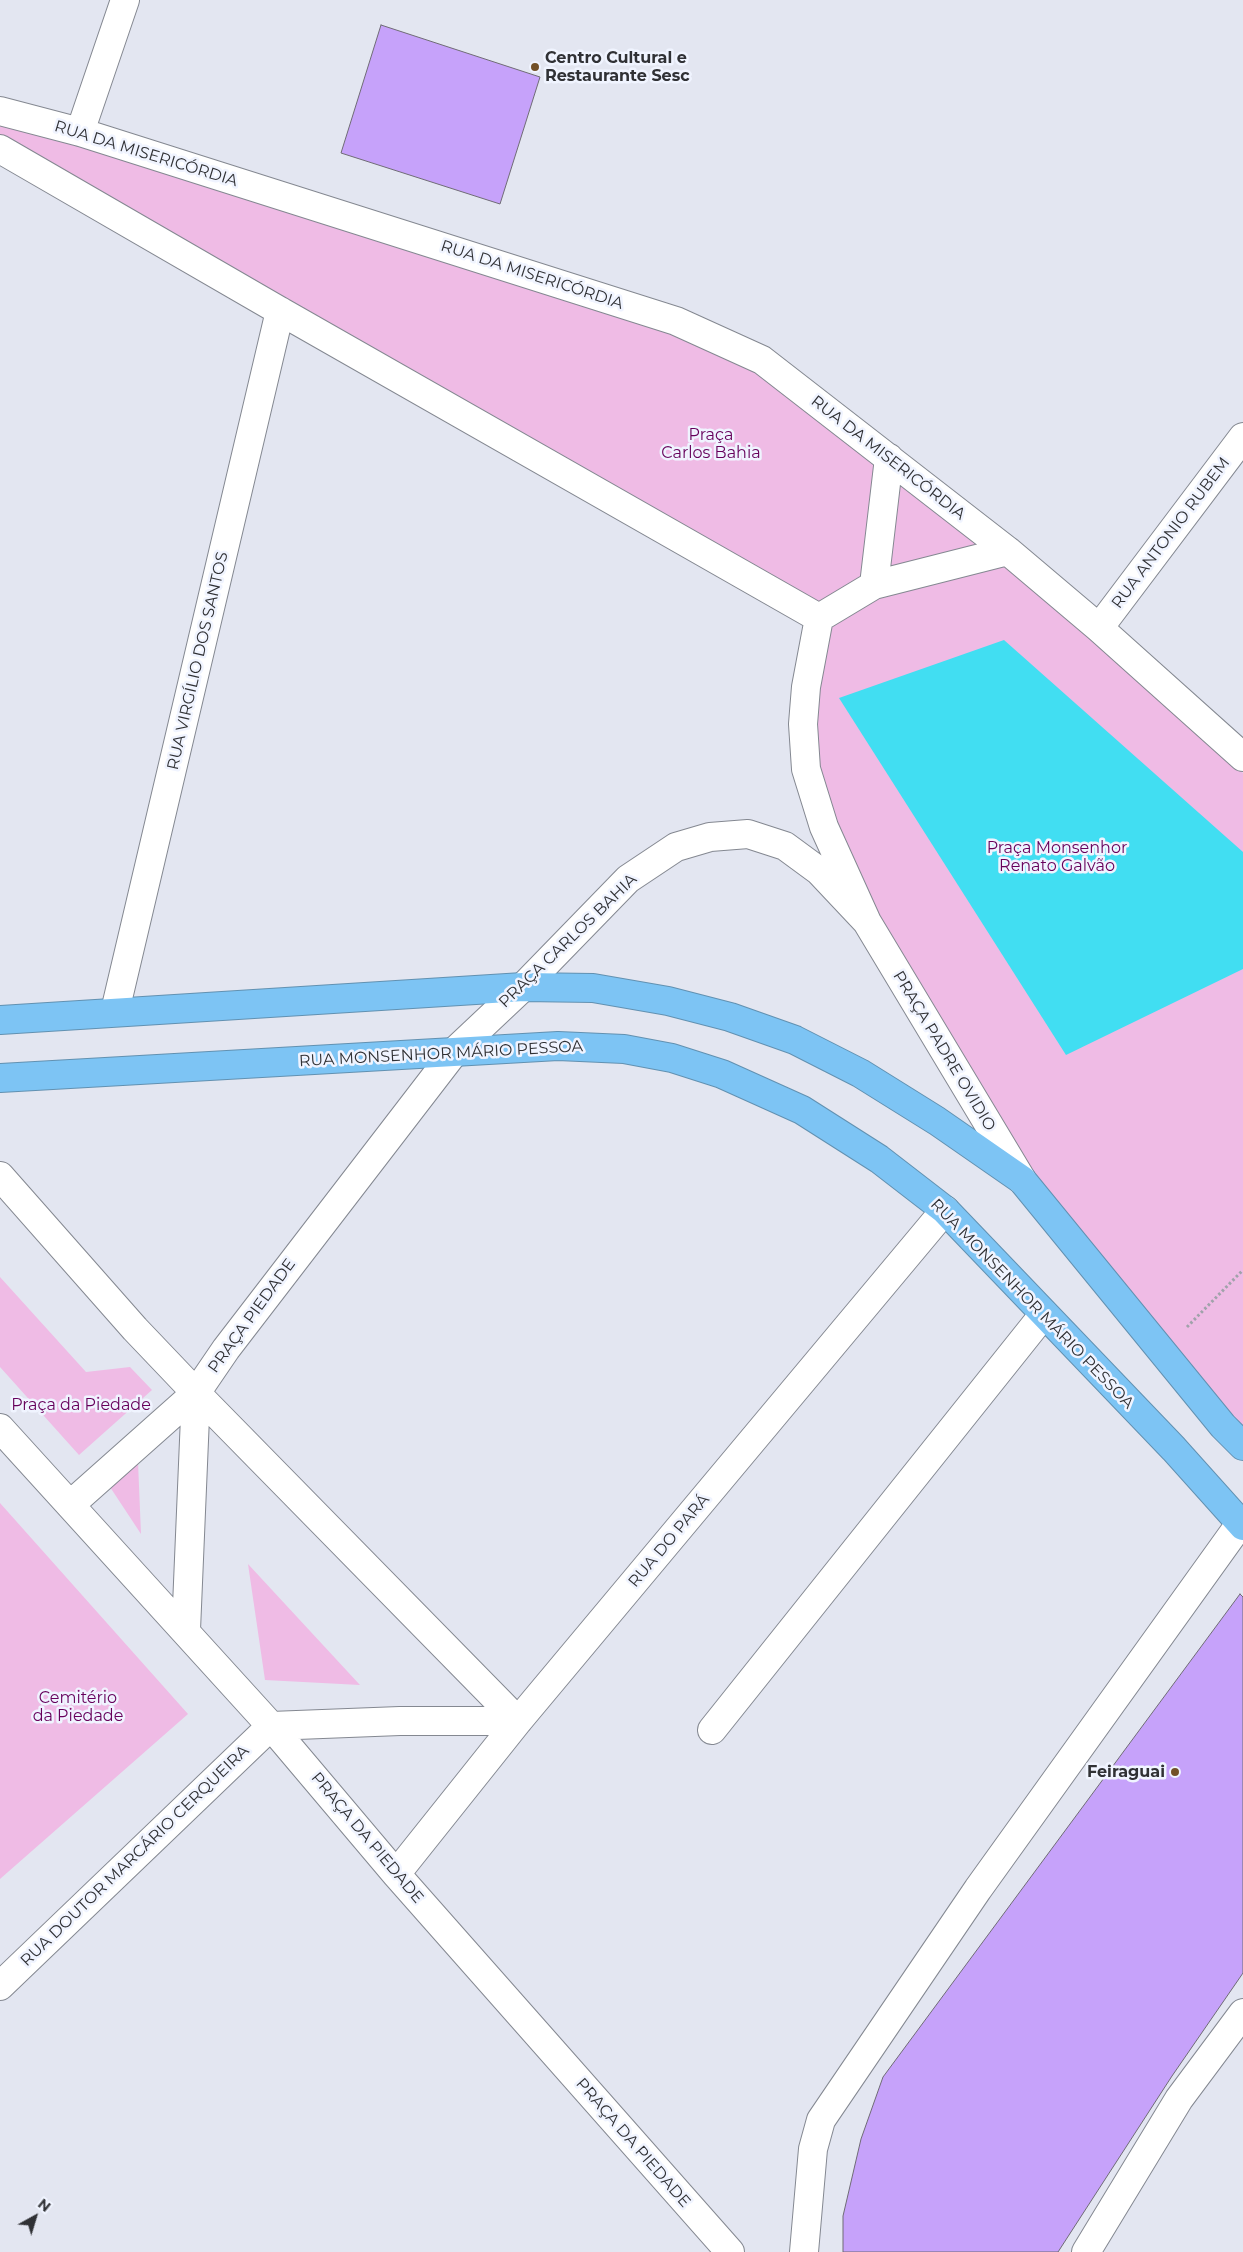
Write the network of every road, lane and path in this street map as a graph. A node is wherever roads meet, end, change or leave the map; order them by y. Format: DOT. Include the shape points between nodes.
graph roads {
  1 [pos="125,0"];
  2 [pos="0,111"];
  3 [pos="80,132"];
  4 [pos="0,149"];
  5 [pos="280,312"];
  6 [pos="1243,437"];
  7 [pos="889,458"];
  8 [pos="1008,551"];
  9 [pos="874,585"];
  10 [pos="819,618"];
  11 [pos="1099,628"];
  12 [pos="1243,758"];
  13 [pos="867,922"];
  14 [pos="523,987"];
  15 [pos="115,1011"];
  16 [pos="0,1020"];
  17 [pos="455,1051"];
  18 [pos="0,1078"];
  19 [pos="0,1176"];
  20 [pos="1022,1180"];
  21 [pos="945,1210"];
  22 [pos="1044,1314"];
  23 [pos="196,1393"];
  24 [pos="0,1428"];
  25 [pos="1243,1446"];
  26 [pos="70,1505"];
  27 [pos="1242,1525"];
  28 [pos="186,1630"];
  29 [pos="518,1721"];
  30 [pos="271,1726"];
  31 [pos="712,1730"];
  32 [pos="396,1874"];
  33 [pos="0,1986"];
  34 [pos="1243,2013"];
  35 [pos="730,2252"];
  36 [pos="804,2252"];
  37 [pos="1086,2252"];
  1 -- 3 [label="street"];
  2 -- 3 [label="street, RUA DA MISERICÓRDIA"];
  3 -- 7 [label="street, RUA DA MISERICÓRDIA" via="676,321 762,360"];
  4 -- 5 [label="street"];
  5 -- 10 [label="street"];
  5 -- 15 [label="street, RUA VIRGÍLIO DOS SANTOS"];
  6 -- 11 [label="street, RUA ANTONIO RUBEM"];
  7 -- 8 [label="street, RUA DA MISERICÓRDIA"];
  7 -- 9 [label="street"];
  8 -- 9 [label="street"];
  8 -- 11 [label="street"];
  9 -- 10 [label="street"];
  10 -- 13 [label="street" via="806,687 803,724 806,769 824,827"];
  11 -- 12 [label="street"];
  13 -- 14 [label="street, PRAÇA CARLOS BAHIA" via="819,871 785,846 748,834 710,838 676,847 628,879"];
  13 -- 20 [label="street, PRAÇA PADRE OVIDIO"];
  14 -- 15 [label="highway"];
  14 -- 17 [label="street, PRAÇA CARLOS BAHIA"];
  14 -- 20 [label="highway" via="593,988 668,1001 730,1017 795,1040 860,1073"];
  15 -- 16 [label="highway"];
  17 -- 18 [label="highway, RUA MONSENHOR MÁRIO PESSOA"];
  17 -- 21 [label="highway, RUA MONSENHOR MÁRIO PESSOA" via="558,1046 624,1049 672,1058 722,1074 802,1110 879,1158"];
  17 -- 23 [label="street, PRAÇA PIEDADE" via="238,1333"];
  19 -- 23 [label="street"];
  20 -- 25 [label="highway" via="1223,1426"];
  21 -- 22 [label="highway, RUA MONSENHOR MÁRIO PESSOA"];
  21 -- 29 [label="street, RUA DO PARÁ"];
  22 -- 27 [label="highway, RUA MONSENHOR MÁRIO PESSOA"];
  22 -- 31 [label="street"];
  23 -- 26 [label="street, PRAÇA PIEDADE"];
  23 -- 28 [label="street"];
  23 -- 29 [label="street"];
  24 -- 26 [label="street, PRAÇA DA PIEDADE"];
  26 -- 28 [label="street, PRAÇA DA PIEDADE"];
  27 -- 36 [label="street" via="978,1889 820,2120 813,2148"];
  28 -- 30 [label="street, PRAÇA DA PIEDADE"];
  29 -- 30 [label="street"];
  29 -- 32 [label="street, RUA DO PARÁ"];
  30 -- 32 [label="street, PRAÇA DA PIEDADE"];
  30 -- 33 [label="street, RUA DOUTOR MARCÁRIO CERQUEIRA"];
  32 -- 35 [label="street, PRAÇA DA PIEDADE"];
  34 -- 37 [label="street" via="1179,2099"];
}
